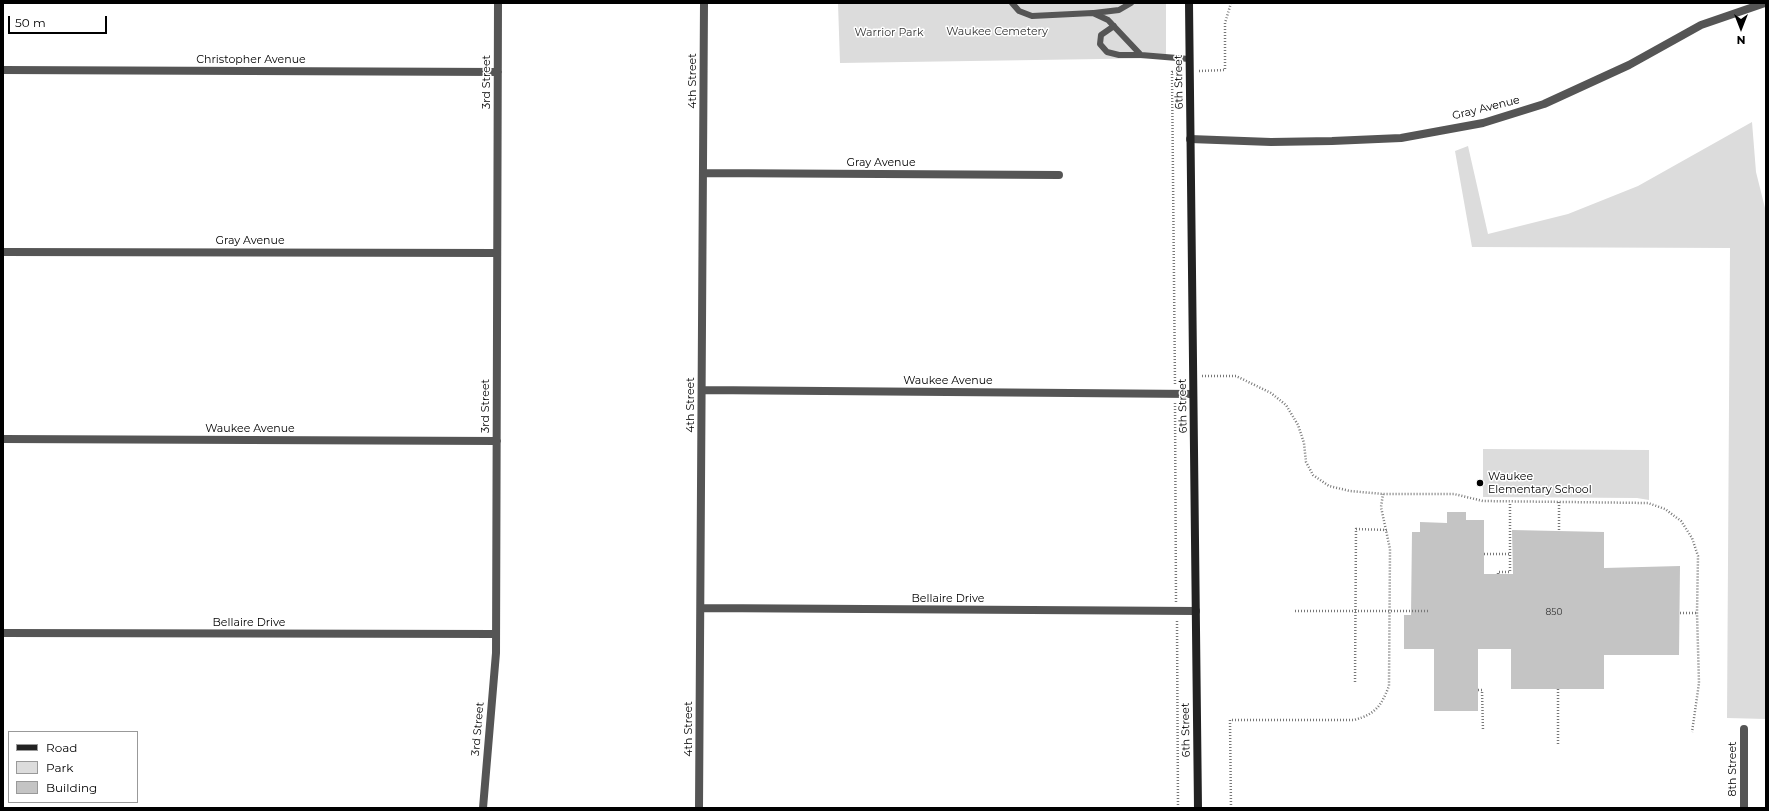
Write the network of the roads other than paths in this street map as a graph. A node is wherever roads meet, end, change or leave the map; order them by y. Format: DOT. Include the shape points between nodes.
graph roads {
  1 [pos="498,3"];
  2 [pos="704,3"];
  3 [pos="1012,3"];
  4 [pos="1131,3"];
  5 [pos="1189,3"];
  6 [pos="1764,3"];
  7 [pos="1092,13"];
  8 [pos="1114,26"];
  9 [pos="1141,55"];
  10 [pos="1189,59"];
  11 [pos="3,70"];
  12 [pos="498,72"];
  13 [pos="1190,139"];
  14 [pos="703,173"];
  15 [pos="1059,175"];
  16 [pos="3,252"];
  17 [pos="497,253"];
  18 [pos="702,390"];
  19 [pos="1193,394"];
  20 [pos="3,439"];
  21 [pos="497,441"];
  22 [pos="701,608"];
  23 [pos="1196,612"];
  24 [pos="3,633"];
  25 [pos="496,634"];
  26 [pos="1744,729"];
  27 [pos="483,808"];
  28 [pos="699,808"];
  29 [pos="1198,808"];
  30 [pos="1744,808"];
  1 -- 12 [label="street, 3rd Street"];
  2 -- 14 [label="street, 4th Street"];
  3 -- 7 [label="lane" via="1019,11 1032,16"];
  4 -- 7 [label="lane" via="1119,10"];
  5 -- 10 [label="main road, 6th Street"];
  6 -- 13 [label="street, Gray Avenue" via="1701,25 1629,65 1544,104 1483,123 1401,138 1271,142"];
  7 -- 8 [label="lane" via="1108,20"];
  8 -- 9 [label="lane"];
  8 -- 9 [label="lane" via="1101,35 1100,44 1107,52 1119,56"];
  9 -- 10 [label="lane"];
  10 -- 13 [label="main road, 6th Street"];
  11 -- 12 [label="street, Christopher Avenue"];
  12 -- 17 [label="street, 3rd Street"];
  13 -- 19 [label="main road, 6th Street"];
  14 -- 15 [label="street, Gray Avenue"];
  14 -- 18 [label="street, 4th Street"];
  16 -- 17 [label="street, Gray Avenue"];
  17 -- 21 [label="street, 3rd Street"];
  18 -- 19 [label="street, Waukee Avenue"];
  18 -- 22 [label="street, 4th Street"];
  19 -- 23 [label="main road, 6th Street"];
  20 -- 21 [label="street, Waukee Avenue"];
  21 -- 25 [label="street, 3rd Street"];
  22 -- 23 [label="street, Bellaire Drive"];
  22 -- 28 [label="street, 4th Street"];
  23 -- 29 [label="main road, 6th Street"];
  24 -- 25 [label="street, Bellaire Drive"];
  25 -- 27 [label="street, 3rd Street"];
  26 -- 30 [label="street, 8th Street"];
}
